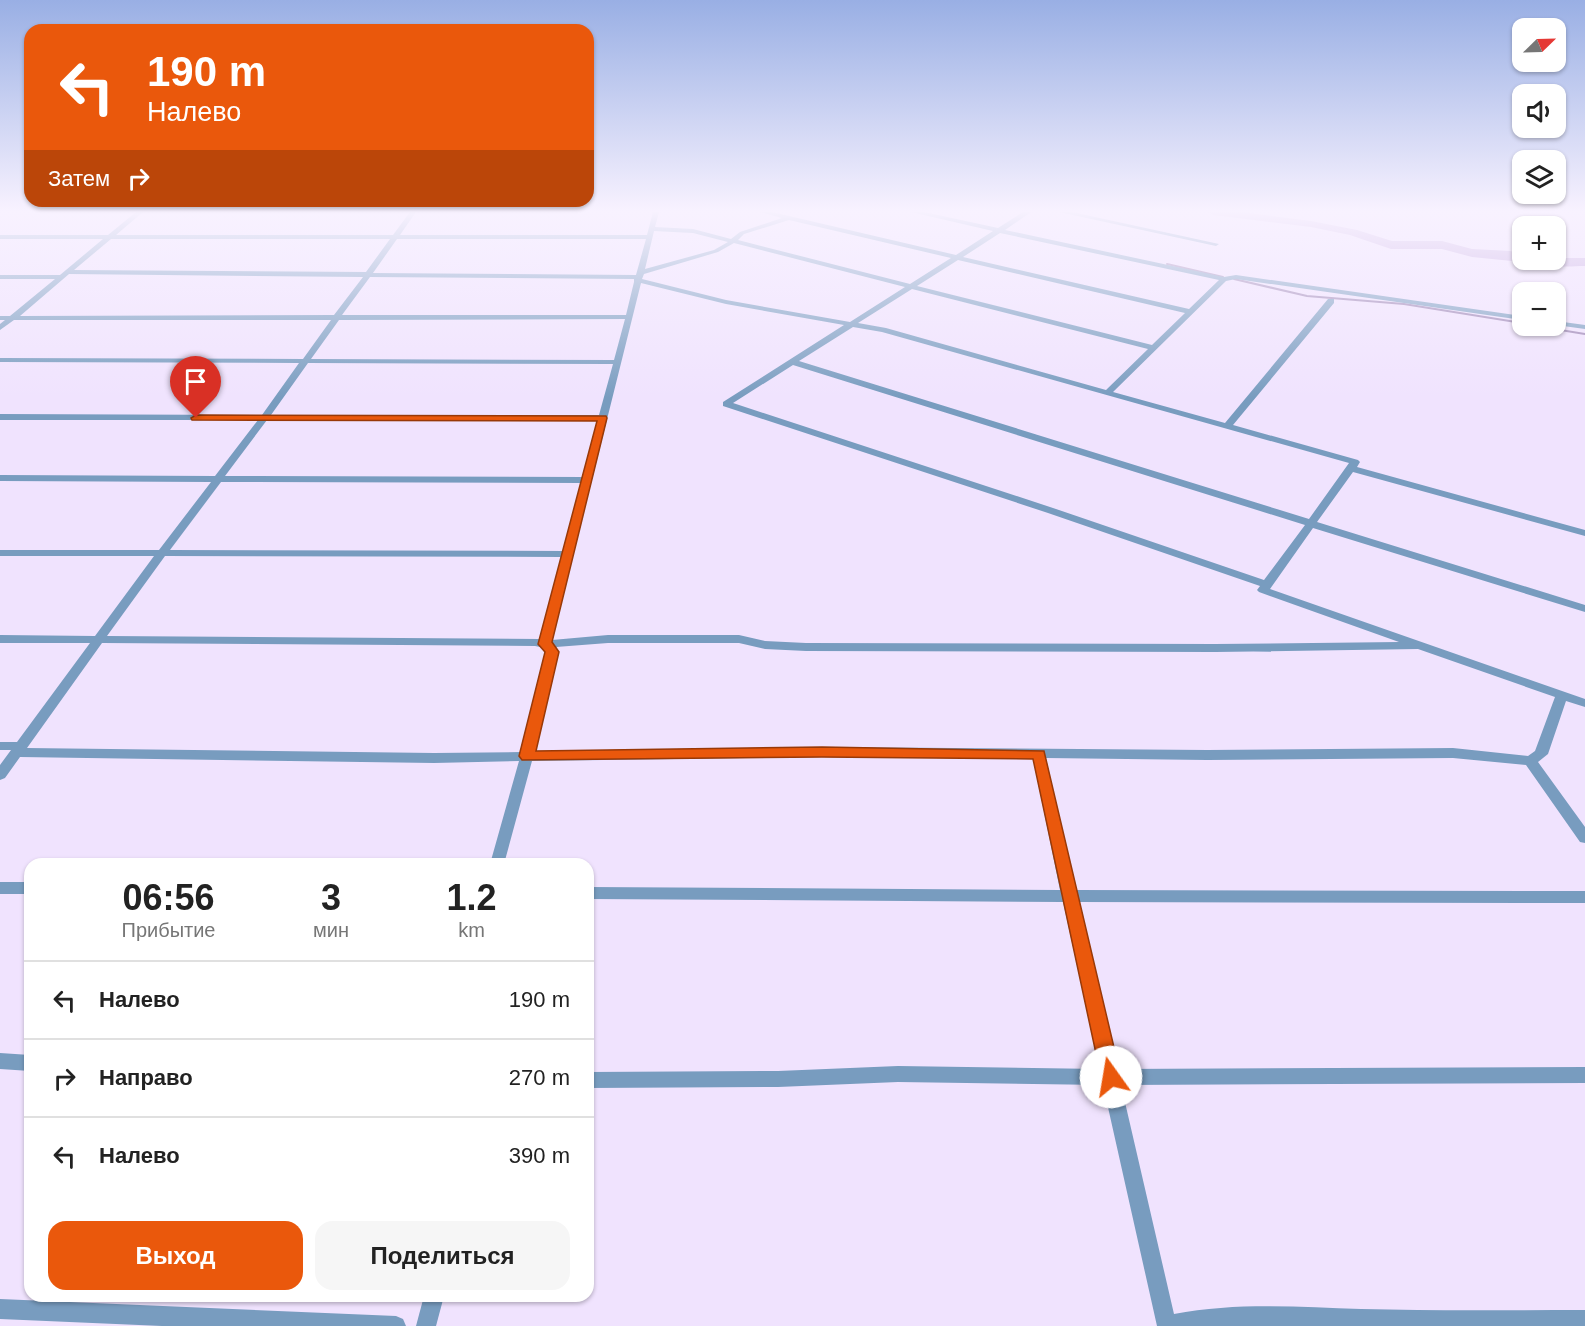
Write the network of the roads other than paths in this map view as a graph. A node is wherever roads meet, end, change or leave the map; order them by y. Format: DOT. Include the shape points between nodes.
graph roads {
  1 [pos="64,274"];
  2 [pos="367,274"];
  3 [pos="639,274"];
  4 [pos="647,274"];
  5 [pos="862,274"];
  6 [pos="930,274"];
  7 [pos="1029,274"];
  8 [pos="1201,274"];
  9 [pos="638,277"];
  10 [pos="0,278"];
  11 [pos="1224,279"];
  12 [pos="910,286"];
  13 [pos="1332,301"];
  14 [pos="1191,312"];
  15 [pos="336,317"];
  16 [pos="628,317"];
  17 [pos="1512,317"];
  18 [pos="0,318"];
  19 [pos="11,318"];
  20 [pos="854,323"];
  21 [pos="1566,324"];
  22 [pos="1585,327"];
  23 [pos="0,328"];
  24 [pos="1154,348"];
  25 [pos="0,360"];
  26 [pos="305,362"];
  27 [pos="617,362"];
  28 [pos="793,362"];
  29 [pos="1107,393"];
  30 [pos="0,417"];
  31 [pos="264,418"];
  32 [pos="602,418"];
  33 [pos="1227,426"];
  34 [pos="1351,468"];
  35 [pos="0,478"];
  36 [pos="217,480"];
  37 [pos="587,480"];
  38 [pos="1312,523"];
  39 [pos="1585,533"];
  40 [pos="0,553"];
  41 [pos="162,553"];
  42 [pos="568,554"];
  43 [pos="1266,585"];
  44 [pos="1585,609"];
  45 [pos="0,639"];
  46 [pos="99,639"];
  47 [pos="545,644"];
  48 [pos="1419,645"];
  49 [pos="1562,695"];
  50 [pos="1585,703"];
  51 [pos="0,746"];
  52 [pos="19,749"];
  53 [pos="1039,754"];
  54 [pos="527,756"];
  55 [pos="1530,761"];
  56 [pos="0,775"];
  57 [pos="1585,838"];
  58 [pos="499,858"];
  59 [pos="0,888"];
  60 [pos="24,888"];
  61 [pos="594,893"];
  62 [pos="1069,896"];
  63 [pos="1585,897"];
  64 [pos="0,1061"];
  65 [pos="24,1062"];
  66 [pos="1585,1075"];
  67 [pos="1111,1077"];
  68 [pos="594,1080"];
  69 [pos="432,1302"];
  70 [pos="0,1309"];
  71 [pos="1585,1320"];
  72 [pos="396,1326"];
  73 [pos="426,1326"];
  74 [pos="1167,1326"];
  1 -- 2 [label="street"];
  1 -- 10 [label="street"];
  1 -- 19 [label="street"];
  2 -- 9 [label="street"];
  2 -- 15 [label="street"];
  3 -- 9 [label="street"];
  4 -- 9 [label="street"];
  5 -- 12 [label="street"];
  6 -- 12 [label="street"];
  7 -- 14 [label="street"];
  8 -- 11 [label="street"];
  9 -- 16 [label="street"];
  9 -- 20 [label="street" via="726,302"];
  11 -- 14 [label="street"];
  11 -- 17 [label="street" via="1236,277"];
  12 -- 20 [label="street"];
  12 -- 24 [label="street"];
  13 -- 33 [label="street"];
  14 -- 24 [label="street"];
  15 -- 16 [label="street"];
  15 -- 19 [label="street"];
  15 -- 26 [label="street"];
  16 -- 27 [label="street"];
  18 -- 19 [label="street"];
  19 -- 23 [label="street"];
  20 -- 28 [label="street"];
  20 -- 29 [label="street"];
  21 -- 22 [label="street"];
  24 -- 29 [label="street"];
  25 -- 26 [label="street"];
  26 -- 27 [label="street"];
  26 -- 31 [label="street"];
  27 -- 32 [label="street"];
  28 -- 38 [label="street"];
  28 -- 43 [label="street" via="726,404"];
  29 -- 33 [label="street"];
  30 -- 31 [label="street"];
  31 -- 32 [label="street"];
  31 -- 36 [label="street"];
  32 -- 37 [label="street"];
  33 -- 34 [label="street" via="1355,462"];
  34 -- 38 [label="street"];
  34 -- 39 [label="street"];
  35 -- 36 [label="street"];
  36 -- 37 [label="street"];
  36 -- 41 [label="street"];
  37 -- 42 [label="street"];
  38 -- 43 [label="street"];
  38 -- 44 [label="street"];
  40 -- 41 [label="street"];
  41 -- 42 [label="street"];
  41 -- 46 [label="street"];
  42 -- 47 [label="street"];
  43 -- 48 [label="street" via="1263,590"];
  45 -- 46 [label="street"];
  46 -- 47 [label="street"];
  46 -- 52 [label="street"];
  47 -- 48 [label="street" via="608,639 739,639 806,647"];
  47 -- 54 [label="street" via="552,652"];
  48 -- 49 [label="street"];
  49 -- 50 [label="street"];
  49 -- 55 [label="street" via="1541,754"];
  51 -- 52 [label="street"];
  52 -- 54 [label="street" via="434,758"];
  52 -- 56 [label="street"];
  53 -- 54 [label="street"];
  53 -- 55 [label="street" via="1453,753"];
  53 -- 62 [label="street"];
  54 -- 58 [label="street"];
  55 -- 57 [label="street"];
  59 -- 60 [label="street"];
  61 -- 62 [label="street"];
  62 -- 63 [label="street"];
  62 -- 67 [label="street"];
  64 -- 65 [label="street"];
  66 -- 67 [label="street"];
  67 -- 68 [label="street" via="898,1074"];
  67 -- 74 [label="street"];
  69 -- 73 [label="street"];
  70 -- 72 [label="street"];
  71 -- 74 [label="street" via="1242,1316 1200,1318"];
}
